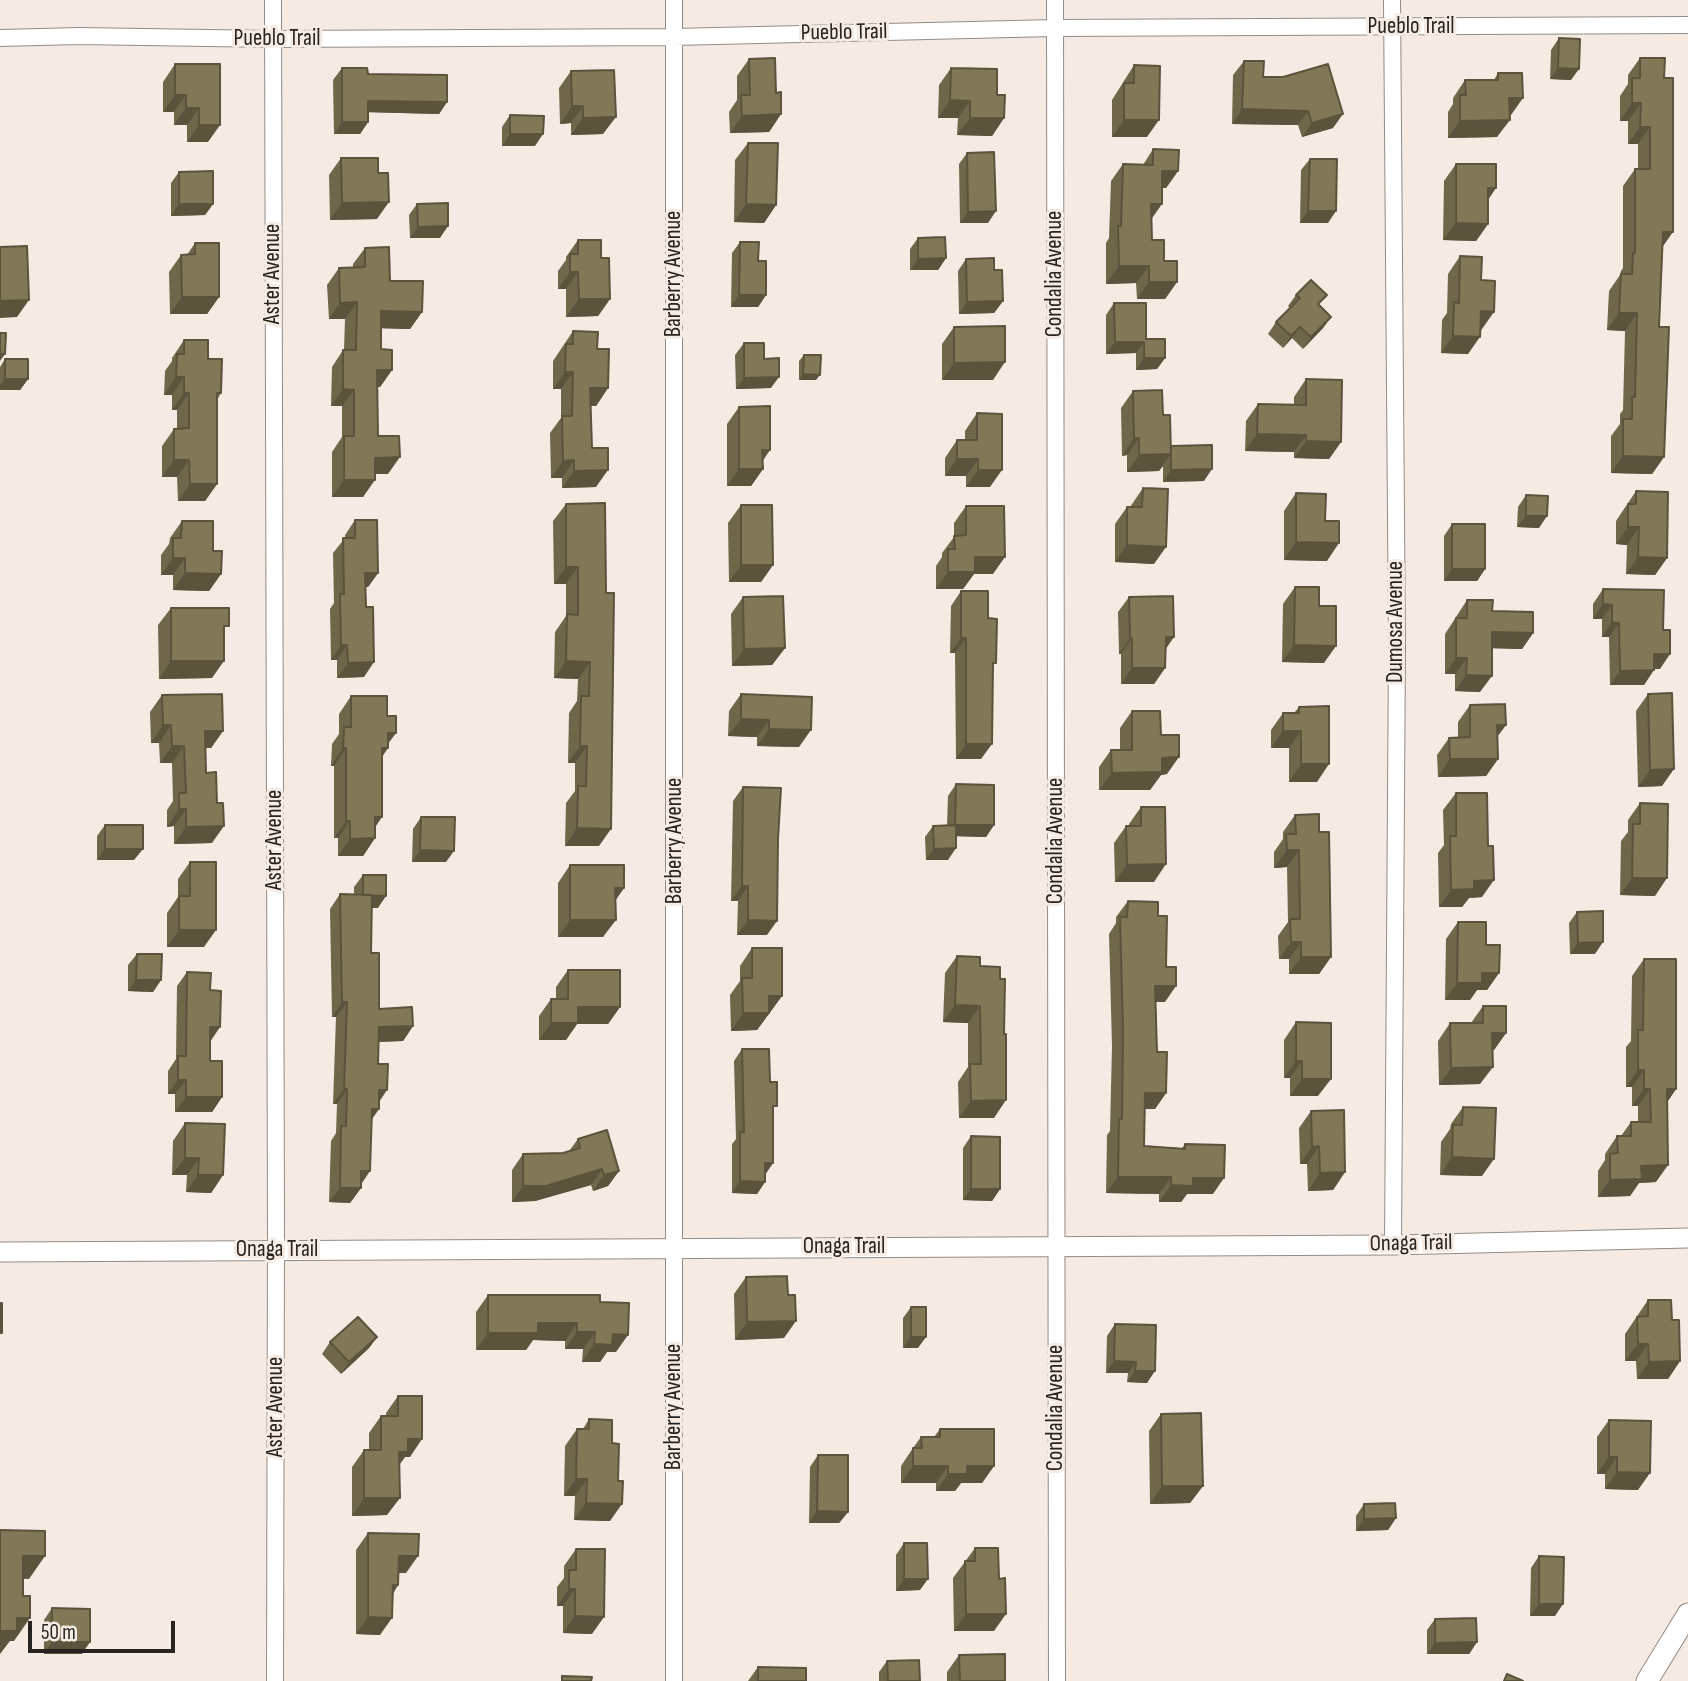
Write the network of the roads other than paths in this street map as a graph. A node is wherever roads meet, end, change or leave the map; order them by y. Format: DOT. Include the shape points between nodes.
graph roads {
  1 [pos="273,0"];
  2 [pos="674,0"];
  3 [pos="1055,0"];
  4 [pos="1392,0"];
  5 [pos="1688,25"];
  6 [pos="1055,28"];
  7 [pos="1392,28"];
  8 [pos="674,37"];
  9 [pos="0,38"];
  10 [pos="273,40"];
  11 [pos="1688,1238"];
  12 [pos="1056,1245"];
  13 [pos="1393,1245"];
  14 [pos="675,1248"];
  15 [pos="276,1250"];
  16 [pos="0,1252"];
  17 [pos="1688,1614"];
  18 [pos="275,1681"];
  19 [pos="674,1681"];
  20 [pos="1057,1681"];
  21 [pos="1647,1681"];
  1 -- 10 [label="street, Aster Avenue"];
  2 -- 8 [label="street, Barberry Avenue"];
  3 -- 6 [label="street, Condalia Avenue"];
  4 -- 7 [label="street, Dumosa Avenue"];
  5 -- 7 [label="street, Pueblo Trail"];
  6 -- 7 [label="street, Pueblo Trail"];
  6 -- 8 [label="street, Pueblo Trail"];
  6 -- 12 [label="street, Condalia Avenue"];
  7 -- 13 [label="street, Dumosa Avenue" via="1397,646"];
  8 -- 10 [label="street, Pueblo Trail"];
  8 -- 14 [label="street, Barberry Avenue"];
  9 -- 10 [label="street, Pueblo Trail"];
  10 -- 15 [label="street, Aster Avenue"];
  11 -- 13 [label="street, Onaga Trail"];
  12 -- 13 [label="street, Onaga Trail"];
  12 -- 14 [label="street, Onaga Trail"];
  12 -- 20 [label="street, Condalia Avenue"];
  14 -- 15 [label="street, Onaga Trail"];
  14 -- 19 [label="street, Barberry Avenue"];
  15 -- 16 [label="street, Onaga Trail"];
  15 -- 18 [label="street, Aster Avenue"];
  17 -- 21 [label="main road"];
}
